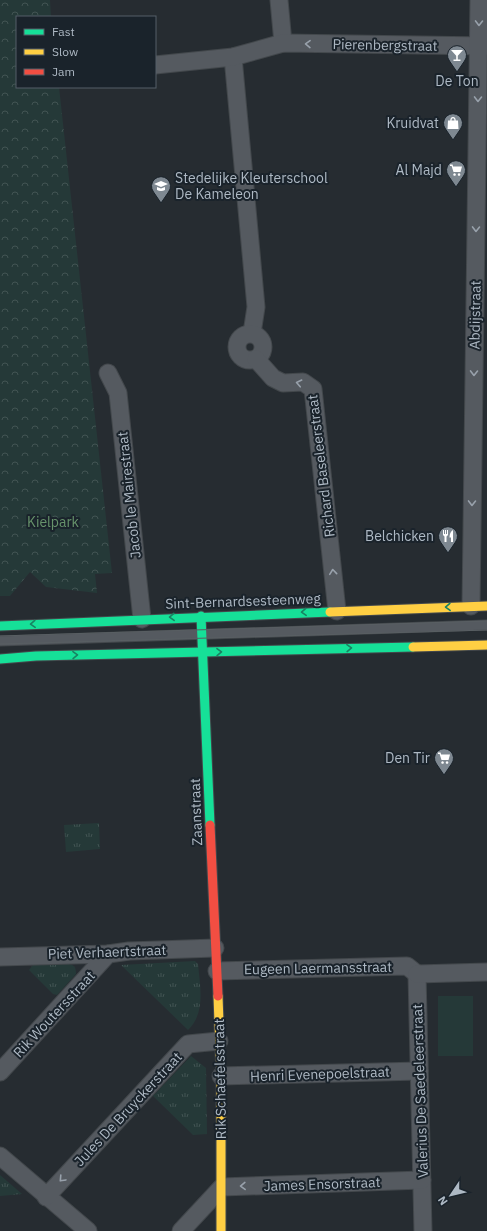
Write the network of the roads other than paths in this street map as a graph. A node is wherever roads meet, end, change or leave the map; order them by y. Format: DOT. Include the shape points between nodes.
graph roads {
  1 [pos="279,0"];
  2 [pos="479,0"];
  3 [pos="283,43"];
  4 [pos="483,46"];
  5 [pos="233,57"];
  6 [pos="156,65"];
  7 [pos="108,373"];
  8 [pos="479,606"];
  9 [pos="337,611"];
  10 [pos="201,616"];
  11 [pos="142,619"];
  12 [pos="487,625"];
  13 [pos="0,626"];
  14 [pos="203,634"];
  15 [pos="0,641"];
  16 [pos="487,645"];
  17 [pos="203,652"];
  18 [pos="0,659"];
  19 [pos="215,948"];
  20 [pos="108,954"];
  21 [pos="0,957"];
  22 [pos="217,971"];
  23 [pos="487,972"];
  24 [pos="417,974"];
  25 [pos="219,1041"];
  26 [pos="419,1071"];
  27 [pos="0,1072"];
  28 [pos="221,1076"];
  29 [pos="0,1156"];
  30 [pos="422,1180"];
  31 [pos="222,1187"];
  32 [pos="46,1196"];
  33 [pos="88,1231"];
  34 [pos="181,1231"];
  35 [pos="221,1231"];
  36 [pos="423,1231"];
  1 -- 3 [label="street"];
  2 -- 4 [label="street, Abdijstraat, one-way"];
  4 -- 3 [label="street, Pierenbergstraat, one-way"];
  3 -- 5 [label="street, Pierenbergstraat"];
  4 -- 8 [label="street, Abdijstraat, one-way"];
  5 -- 6 [label="street, Pierenbergstraat"];
  9 -- 5 [label="street, Richard Baseleerstraat, one-way" via="313,389 303,382 282,382 273,378 256,359 245,359 240,356 237,348 240,338 252,333 256,307"];
  7 -- 11 [label="street, Jacob le Mairestraat" via="118,393"];
  8 -- 9 [label="street, Sint-Bernardsesteenweg, one-way"];
  9 -- 10 [label="street, Sint-Bernardsesteenweg, one-way"];
  10 -- 11 [label="street, Sint-Bernardsesteenweg, one-way"];
  10 -- 14 [label="street, Zaanstraat"];
  11 -- 13 [label="street, Sint-Bernardsesteenweg, one-way"];
  12 -- 14 [label="lane"];
  14 -- 15 [label="lane"];
  14 -- 17 [label="street, Zaanstraat"];
  17 -- 16 [label="street, one-way"];
  18 -- 17 [label="street, one-way"];
  17 -- 19 [label="street, Zaanstraat"];
  19 -- 20 [label="street, Piet Verhaertstraat"];
  19 -- 22 [label="street, Zaanstraat"];
  20 -- 21 [label="street, Piet Verhaertstraat"];
  20 -- 27 [label="street, Rik Woutersstraat"];
  22 -- 24 [label="street, Eugeen Laermansstraat" via="407,966"];
  22 -- 25 [label="street, Rik Schaefelsstraat"];
  23 -- 24 [label="street"];
  24 -- 26 [label="street, Valerius De Saedeleerstraat"];
  25 -- 28 [label="street, Rik Schaefelsstraat"];
  25 -- 32 [label="street, Jules De Bruyckerstraat, one-way" via="188,1044"];
  26 -- 28 [label="street, Henri Evenepoelstraat"];
  26 -- 30 [label="street, Valerius De Saedeleerstraat"];
  28 -- 31 [label="street, Rik Schaefelsstraat"];
  29 -- 32 [label="street"];
  30 -- 31 [label="street, James Ensorstraat, one-way"];
  30 -- 36 [label="street, Valerius De Saedeleerstraat"];
  31 -- 34 [label="street"];
  31 -- 35 [label="street, Rik Schaefelsstraat"];
  32 -- 33 [label="street"];
}
